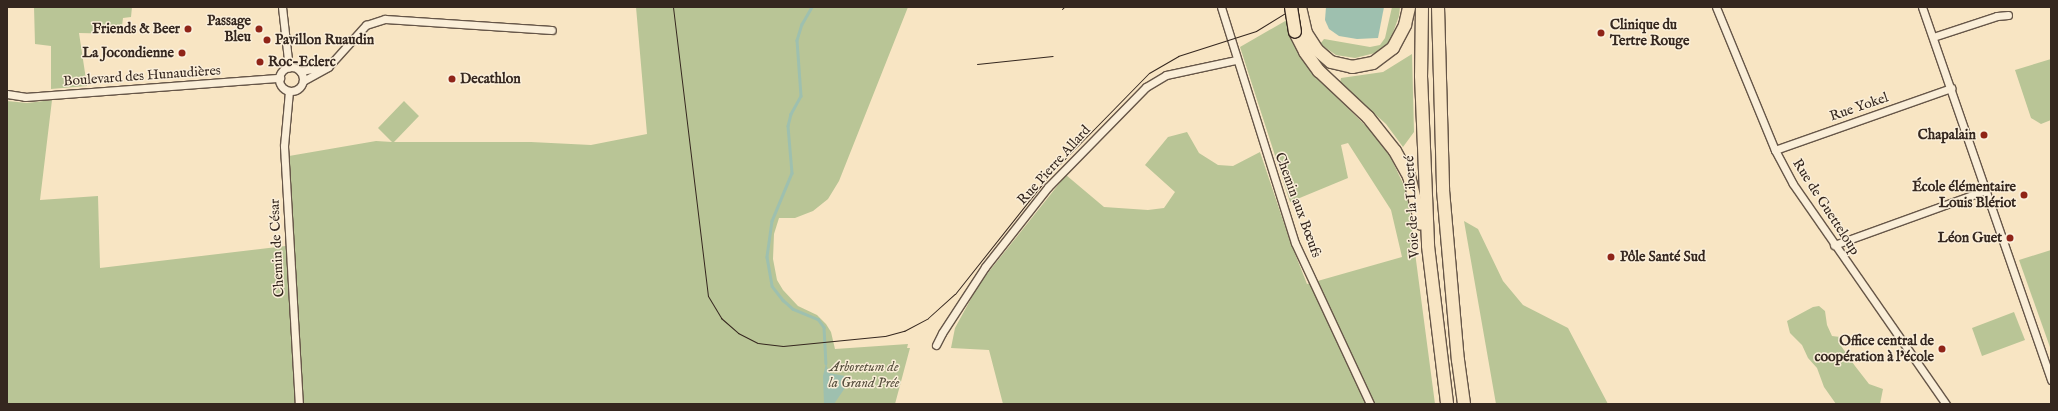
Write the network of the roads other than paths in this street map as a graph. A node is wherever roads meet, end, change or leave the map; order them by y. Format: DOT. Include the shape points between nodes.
graph roads {
  1 [pos="282,7"];
  2 [pos="1221,7"];
  3 [pos="1291,7"];
  4 [pos="1300,7"];
  5 [pos="1409,7"];
  6 [pos="1422,7"];
  7 [pos="1438,7"];
  8 [pos="1716,7"];
  9 [pos="1922,7"];
  10 [pos="2008,16"];
  11 [pos="1299,28"];
  12 [pos="552,30"];
  13 [pos="1932,37"];
  14 [pos="1236,60"];
  15 [pos="328,67"];
  16 [pos="289,68"];
  17 [pos="300,71"];
  18 [pos="280,78"];
  19 [pos="303,81"];
  20 [pos="1951,88"];
  21 [pos="289,91"];
  22 [pos="7,94"];
  23 [pos="1775,150"];
  24 [pos="1986,190"];
  25 [pos="1834,245"];
  26 [pos="1428,246"];
  27 [pos="936,345"];
  28 [pos="2051,380"];
  29 [pos="299,404"];
  30 [pos="1370,404"];
  31 [pos="1447,404"];
  32 [pos="1464,404"];
  33 [pos="1946,404"];
  1 -- 16 [label="street"];
  2 -- 14 [label="street, Chemin aux Bœufs"];
  3 -- 11 [label="highway, bridge"];
  4 -- 11 [label="highway"];
  5 -- 11 [label="highway" via="1405,25 1393,48 1379,59 1359,66 1338,65 1324,56"];
  6 -- 26 [label="highway, Voie de la Liberté" via="1421,76"];
  7 -- 32 [label="highway" via="1443,190"];
  8 -- 23 [label="street, Rue de Guetteloup"];
  9 -- 13 [label="street"];
  10 -- 13 [label="street" via="1997,16"];
  11 -- 26 [label="highway" via="1305,52 1319,71 1368,117 1395,151 1409,176"];
  12 -- 15 [label="street" via="385,19 366,25"];
  13 -- 20 [label="street"];
  14 -- 27 [label="street, Rue Pierre Allard" via="1166,75 1146,87 1048,188 985,267"];
  14 -- 30 [label="street, Chemin aux Bœufs" via="1295,243"];
  15 -- 17 [label="street"];
  15 -- 19 [label="street"];
  16 -- 17 [label="street"];
  16 -- 18 [label="street" via="282,72"];
  17 -- 19 [label="street"];
  18 -- 21 [label="street" via="282,87"];
  18 -- 22 [label="street, Boulevard des Hunaudières" via="25,97"];
  19 -- 21 [label="street" via="297,89"];
  20 -- 23 [label="street, Rue Yokel"];
  20 -- 24 [label="street"];
  21 -- 29 [label="street, Chemin de César" via="284,146"];
  23 -- 25 [label="street, Rue de Guetteloup" via="1793,184"];
  24 -- 25 [label="street"];
  24 -- 28 [label="street"];
  25 -- 33 [label="street, Rue de Guetteloup"];
  26 -- 31 [label="highway, Voie de la Liberté"];
}
